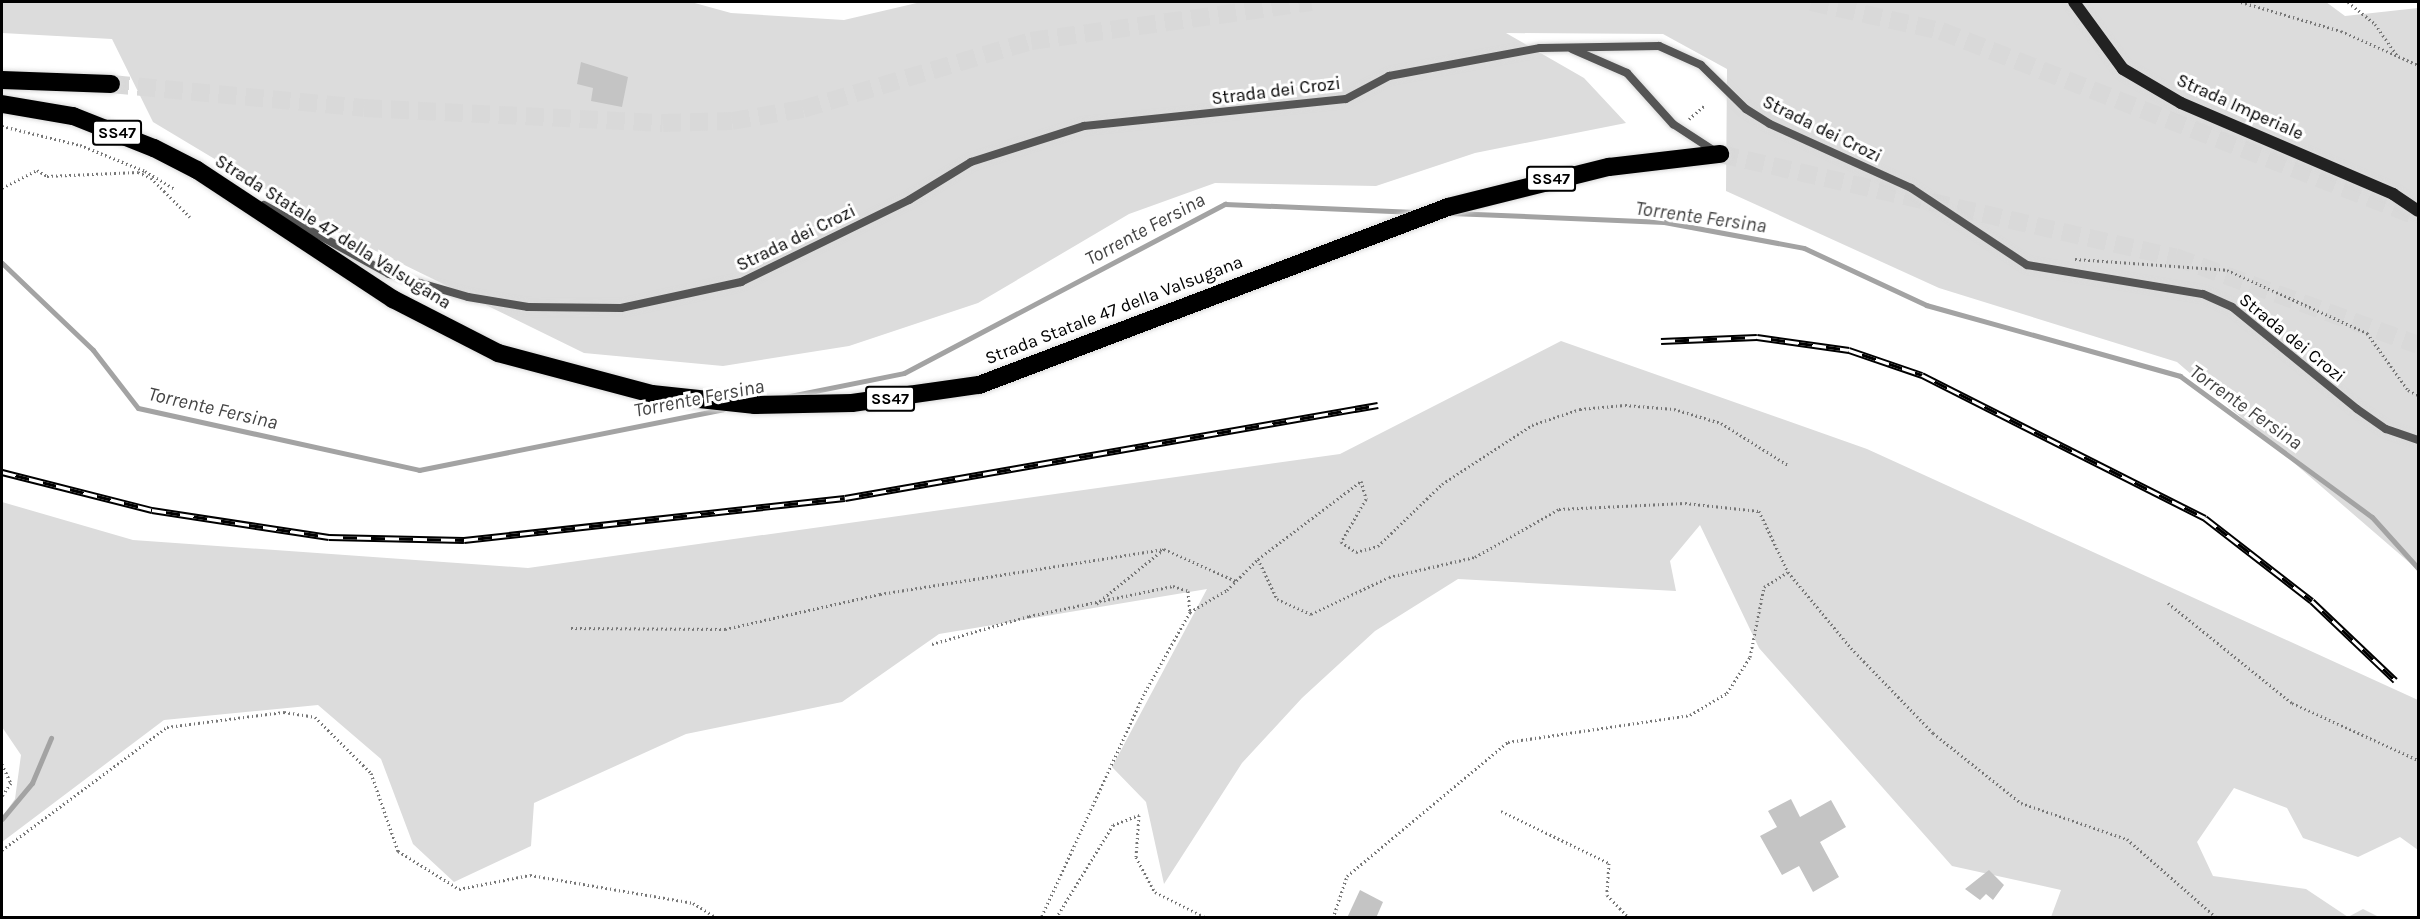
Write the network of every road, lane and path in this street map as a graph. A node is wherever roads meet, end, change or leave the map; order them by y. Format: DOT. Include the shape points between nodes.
graph roads {
  1 [pos="2074,2"];
  2 [pos="2241,2"];
  3 [pos="2348,2"];
  4 [pos="1567,47"];
  5 [pos="2398,56"];
  6 [pos="2418,65"];
  7 [pos="2,80"];
  8 [pos="111,84"];
  9 [pos="2,104"];
  10 [pos="1704,106"];
  11 [pos="2,126"];
  12 [pos="1679,128"];
  13 [pos="1720,154"];
  14 [pos="2,188"];
  15 [pos="224,188"];
  16 [pos="175,189"];
  17 [pos="2418,211"];
  18 [pos="190,217"];
  19 [pos="2418,440"];
  20 [pos="1788,465"];
  21 [pos="1164,549"];
  22 [pos="1258,560"];
  23 [pos="1788,572"];
  24 [pos="1236,581"];
  25 [pos="2168,603"];
  26 [pos="1096,604"];
  27 [pos="1190,612"];
  28 [pos="571,628"];
  29 [pos="932,644"];
  30 [pos="2418,760"];
  31 [pos="2,764"];
  32 [pos="2,796"];
  33 [pos="1501,811"];
  34 [pos="2,850"];
  35 [pos="717,918"];
  36 [pos="1041,918"];
  37 [pos="1056,918"];
  38 [pos="1207,918"];
  39 [pos="1333,918"];
  40 [pos="1629,918"];
  41 [pos="2217,918"];
  1 -- 17 [label="street, Strada Imperiale" via="2123,69 2181,103 2393,194"];
  2 -- 5 [label="path" via="2341,32"];
  3 -- 5 [label="path" via="2375,24"];
  4 -- 12 [label="lane" via="1627,73"];
  4 -- 15 [label="lane, Strada dei Crozi" via="1540,48 1389,76 1346,99 1084,126 971,162 909,200 741,282 621,308 528,307 389,274 291,217"];
  4 -- 19 [label="lane, Strada dei Crozi" via="1659,46 1701,65 1746,109 1770,124 1911,188 2027,265 2203,294 2232,307 2357,409 2386,429"];
  5 -- 6 [label="path"];
  7 -- 8 [label="highway"];
  9 -- 15 [label="highway, Strada Statale 47 della Valsugana / SS47" via="73,116 128,137"];
  10 -- 12 [label="path"];
  11 -- 16 [label="path" via="80,145 145,171"];
  12 -- 13 [label="lane"];
  13 -- 15 [label="highway, Strada Statale 47 della Valsugana / SS47" via="1609,167 1509,189 1336,248 1013,374 967,387 852,403 733,403 593,381 531,365 471,341 384,293"];
  14 -- 18 [label="path" via="37,170 47,176 138,172 151,178"];
  20 -- 22 [label="path" via="1721,423 1674,410 1625,405 1580,409 1532,425 1442,484 1378,546 1356,552 1341,542 1366,500 1361,481"];
  21 -- 24 [label="path"];
  21 -- 26 [label="path"];
  21 -- 28 [label="path" via="880,594 725,629"];
  22 -- 23 [label="path" via="1277,599 1311,614 1389,577 1475,557 1559,509 1685,503 1759,511"];
  22 -- 24 [label="path"];
  23 -- 39 [label="path" via="1764,587 1750,657 1727,693 1690,715 1508,742 1347,876"];
  23 -- 41 [label="path" via="1851,648 1942,740 2021,803 2127,839"];
  24 -- 27 [label="path"];
  25 -- 30 [label="path" via="2292,704"];
  26 -- 27 [label="path" via="1173,586 1188,591"];
  26 -- 29 [label="path" via="1029,616"];
  27 -- 36 [label="path" via="1144,694"];
  31 -- 32 [label="path" via="11,783"];
  33 -- 40 [label="path" via="1609,863 1607,895"];
  34 -- 35 [label="path" via="167,727 284,712 315,717 372,773 398,851 459,889 530,876 693,903"];
  37 -- 38 [label="path" via="1113,825 1139,815 1136,857 1155,891"];
}
